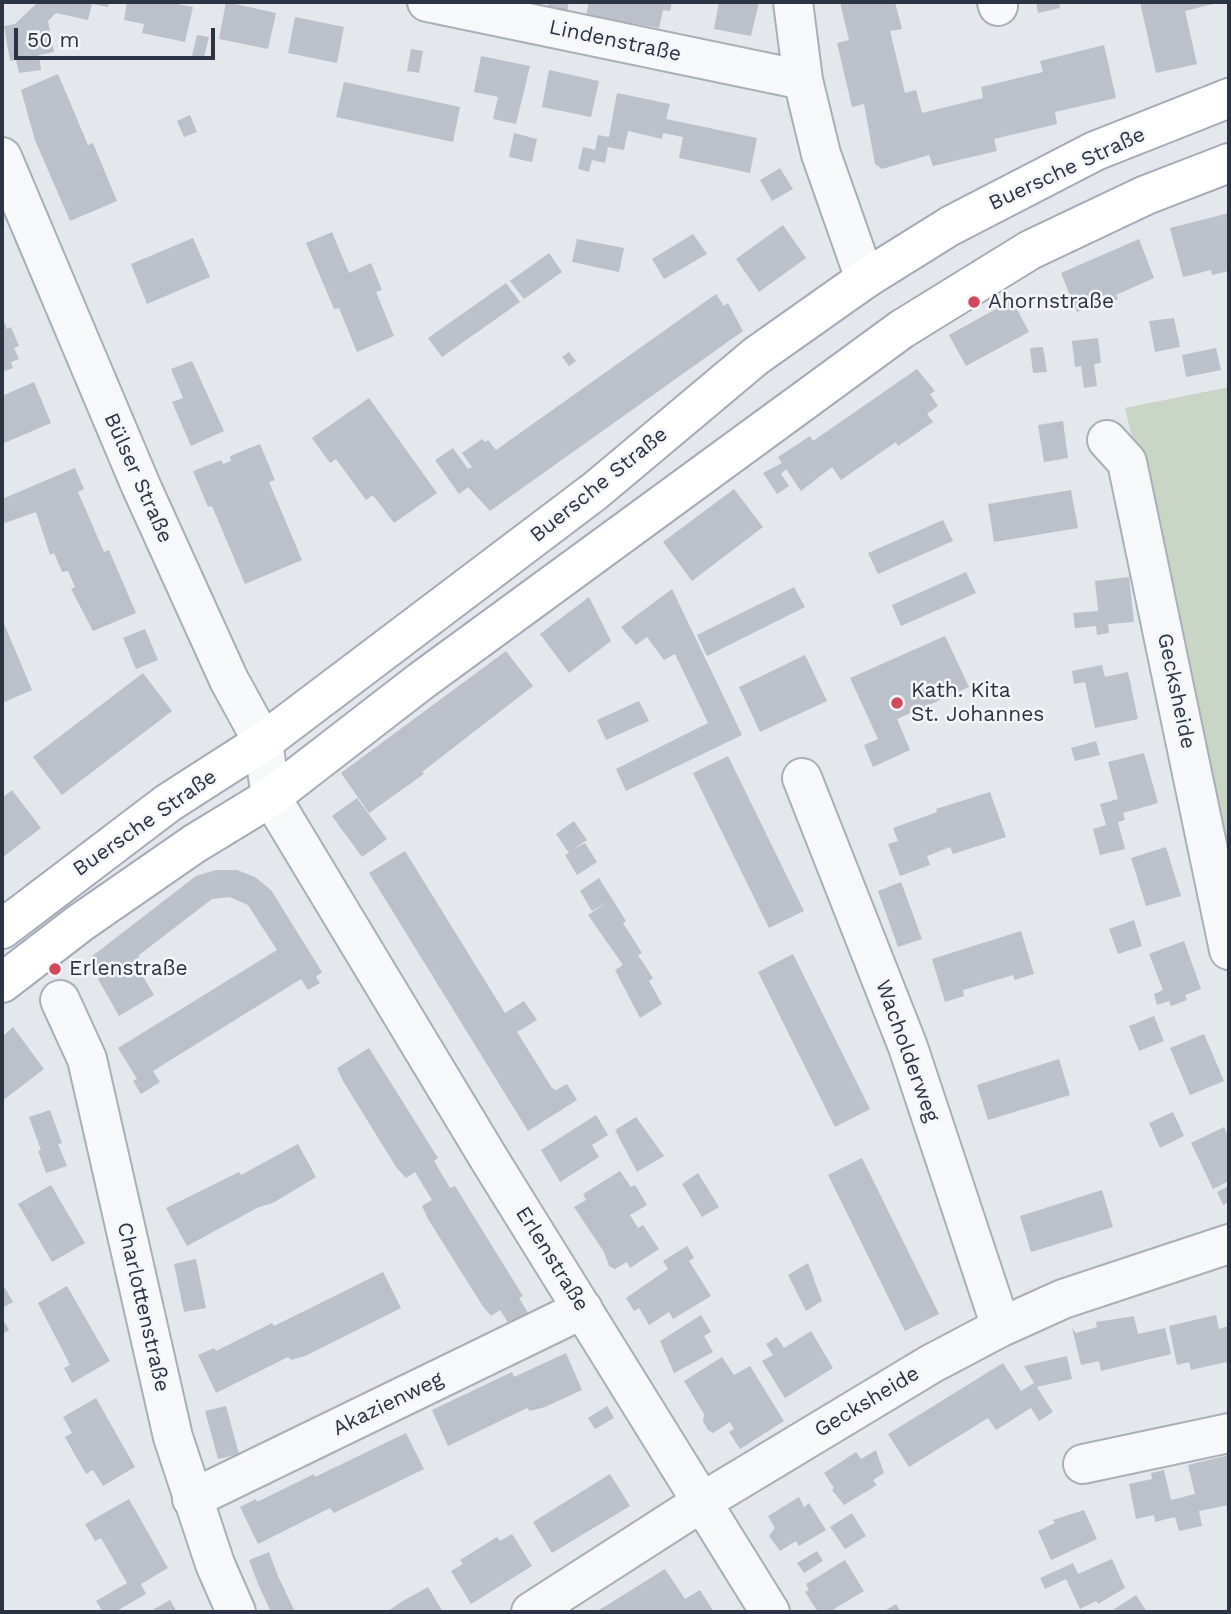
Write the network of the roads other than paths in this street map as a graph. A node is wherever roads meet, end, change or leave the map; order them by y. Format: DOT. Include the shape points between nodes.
graph roads {
  1 [pos="427,2"];
  2 [pos="793,2"];
  3 [pos="803,80"];
  4 [pos="1229,98"];
  5 [pos="2,157"];
  6 [pos="1229,163"];
  7 [pos="864,279"];
  8 [pos="1107,440"];
  9 [pos="263,742"];
  10 [pos="802,778"];
  11 [pos="271,797"];
  12 [pos="2,929"];
  13 [pos="1229,950"];
  14 [pos="2,984"];
  15 [pos="60,1000"];
  16 [pos="1229,1244"];
  17 [pos="583,1309"];
  18 [pos="1001,1327"];
  19 [pos="1229,1433"];
  20 [pos="1083,1464"];
  21 [pos="192,1499"];
  22 [pos="702,1502"];
  23 [pos="236,1612"];
  24 [pos="531,1612"];
  25 [pos="770,1612"];
  1 -- 3 [label="street, Lindenstraße"];
  2 -- 3 [label="street"];
  3 -- 7 [label="street" via="821,154"];
  4 -- 7 [label="main road, Buersche Straße" via="1096,151 950,226"];
  5 -- 9 [label="street, Bülser Straße" via="141,486 229,680"];
  6 -- 11 [label="main road" via="1146,195 1030,250 902,329 421,681"];
  7 -- 9 [label="main road, Buersche Straße" via="756,356 595,491"];
  8 -- 13 [label="street, Gecksheide" via="1127,462"];
  9 -- 11 [label="street, Bülser Straße"];
  9 -- 12 [label="main road, Buersche Straße" via="168,803"];
  10 -- 18 [label="street, Wacholderweg" via="908,1047"];
  11 -- 14 [label="main road" via="80,923"];
  11 -- 17 [label="street, Erlenstraße"];
  15 -- 21 [label="street, Charlottenstraße" via="87,1059 157,1371"];
  16 -- 18 [label="street, Gecksheide" via="1063,1299"];
  17 -- 21 [label="street, Akazienweg"];
  17 -- 22 [label="street, Erlenstraße"];
  18 -- 22 [label="street, Gecksheide"];
  19 -- 20 [label="street"];
  21 -- 23 [label="street, Charlottenstraße"];
  22 -- 24 [label="street, Gecksheide"];
  22 -- 25 [label="street, Erlenstraße"];
}
